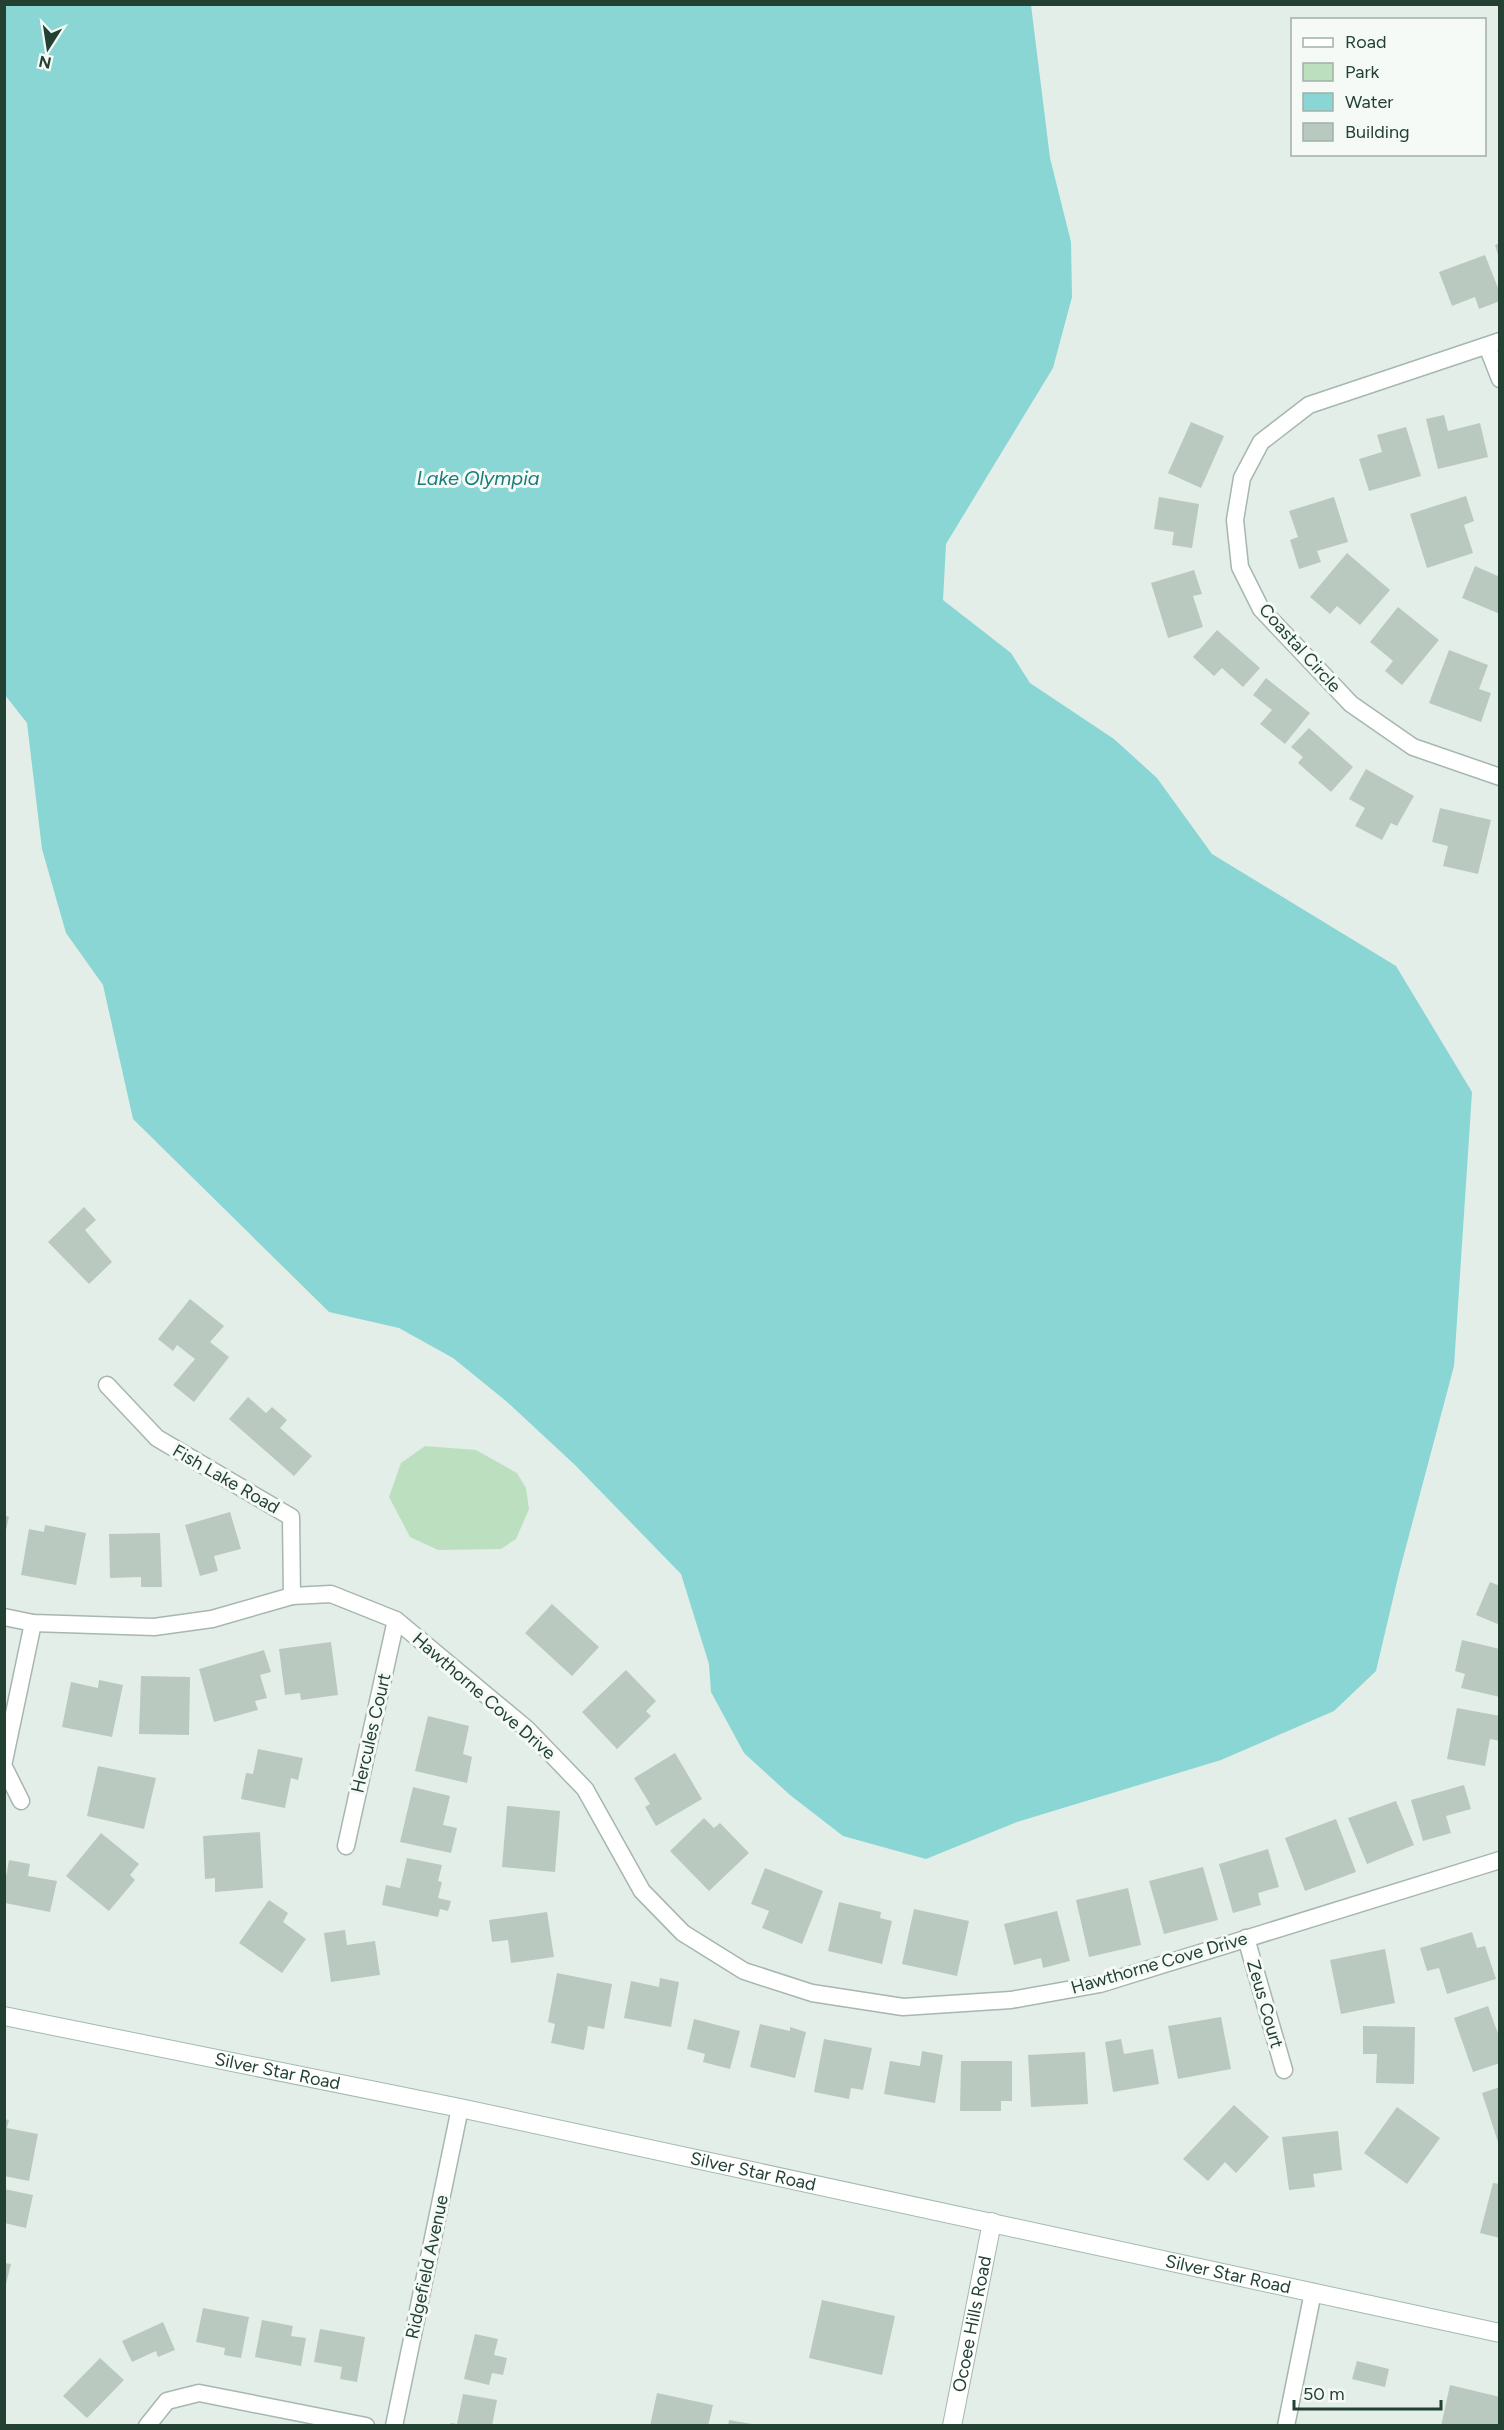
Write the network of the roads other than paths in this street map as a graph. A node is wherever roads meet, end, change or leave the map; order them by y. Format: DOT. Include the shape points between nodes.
graph roads {
  1 [pos="1493,343"];
  2 [pos="1500,379"];
  3 [pos="1500,777"];
  4 [pos="107,1385"];
  5 [pos="292,1596"];
  6 [pos="4,1617"];
  7 [pos="396,1620"];
  8 [pos="33,1623"];
  9 [pos="4,1761"];
  10 [pos="4,1767"];
  11 [pos="21,1801"];
  12 [pos="346,1846"];
  13 [pos="1500,1860"];
  14 [pos="1246,1938"];
  15 [pos="4,2016"];
  16 [pos="1284,2070"];
  17 [pos="460,2108"];
  18 [pos="992,2222"];
  19 [pos="1312,2292"];
  20 [pos="1500,2334"];
  21 [pos="147,2426"];
  22 [pos="366,2426"];
  23 [pos="394,2426"];
  24 [pos="952,2426"];
  25 [pos="1286,2426"];
  1 -- 2 [label="street"];
  1 -- 3 [label="street, Coastal Circle" via="1309,405 1261,442 1242,478 1235,520 1240,567 1262,609 1351,704 1413,747"];
  4 -- 5 [label="street, Fish Lake Road" via="157,1438 291,1517"];
  5 -- 7 [label="street, Hawthorne Cove Drive" via="331,1594"];
  5 -- 8 [label="street, Hawthorne Cove Drive" via="212,1619 154,1627"];
  6 -- 8 [label="street, Hawthorne Cove Drive"];
  7 -- 12 [label="street, Hercules Court"];
  7 -- 14 [label="street, Hawthorne Cove Drive" via="527,1729 585,1789 642,1891 684,1933 744,1971 812,1993 903,2007 1011,2000 1100,1984"];
  8 -- 9 [label="street"];
  10 -- 11 [label="street"];
  13 -- 14 [label="street, Hawthorne Cove Drive"];
  14 -- 16 [label="street, Zeus Court"];
  15 -- 17 [label="main road, Silver Star Road"];
  17 -- 18 [label="main road, Silver Star Road"];
  17 -- 23 [label="street, Ridgefield Avenue"];
  18 -- 19 [label="main road, Silver Star Road"];
  18 -- 24 [label="main road, Ocoee Hills Road"];
  19 -- 20 [label="main road, Silver Star Road"];
  19 -- 25 [label="street"];
  21 -- 22 [label="street" via="167,2401 199,2393"];
}
